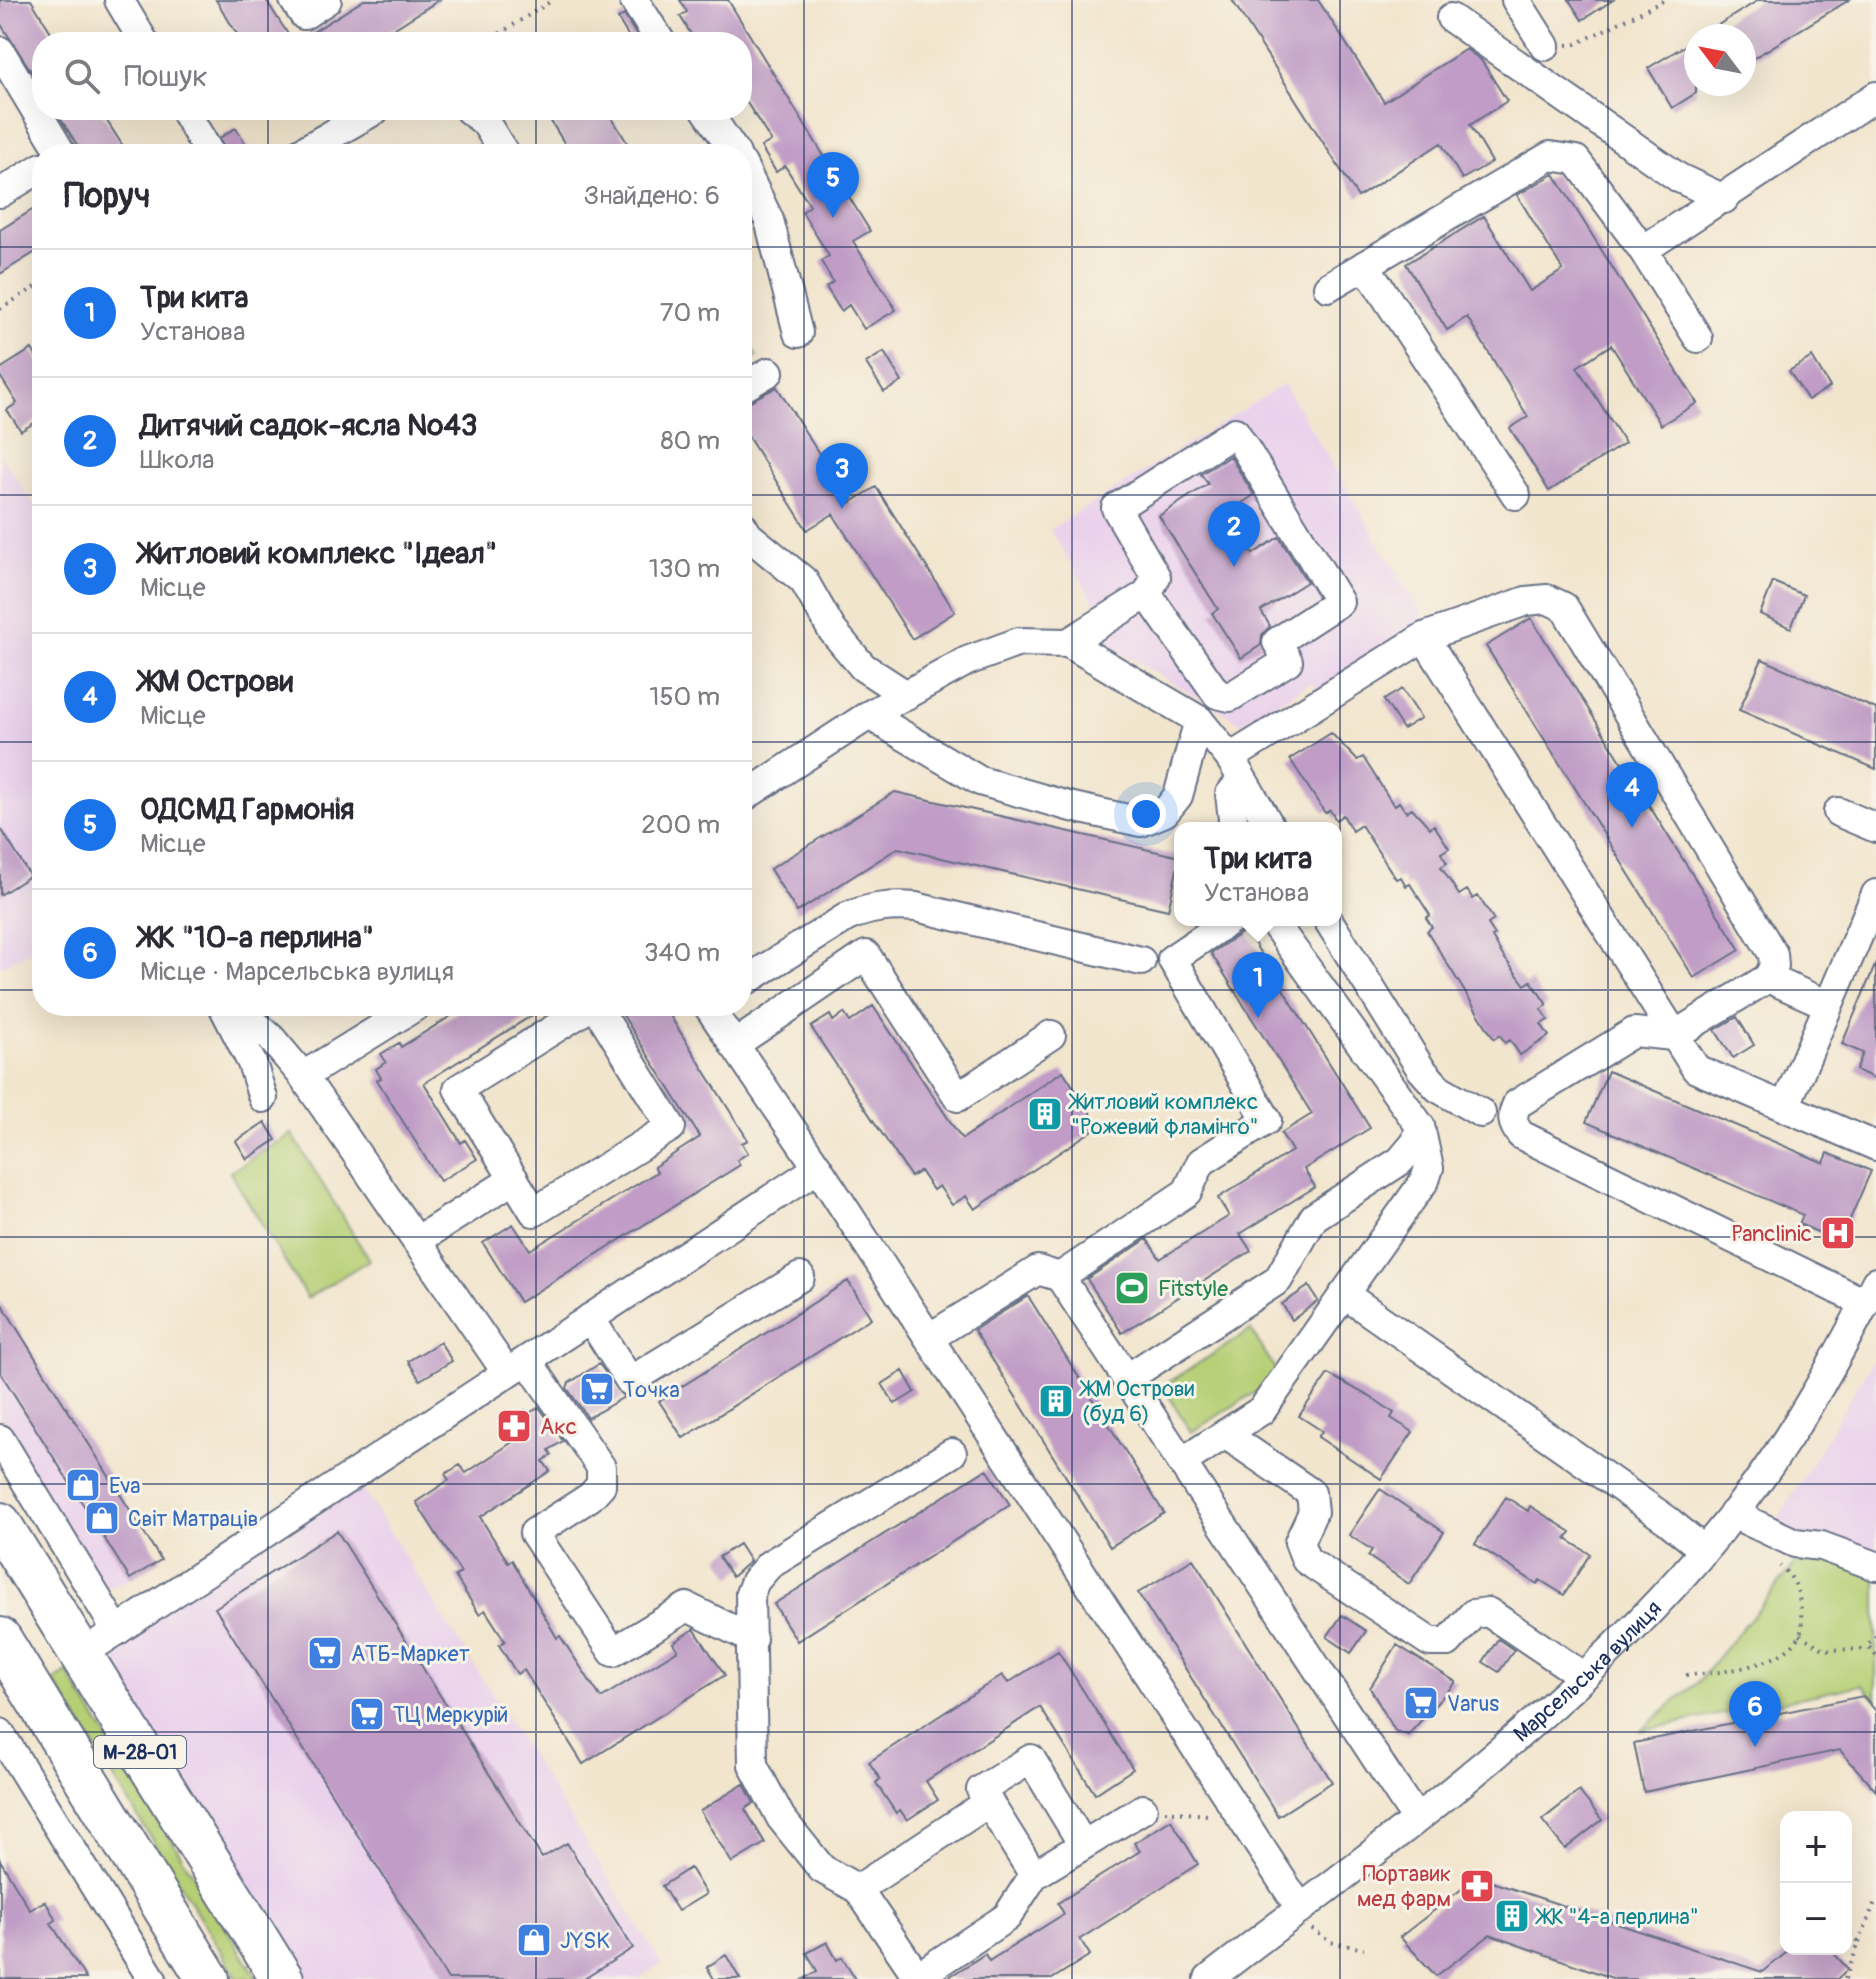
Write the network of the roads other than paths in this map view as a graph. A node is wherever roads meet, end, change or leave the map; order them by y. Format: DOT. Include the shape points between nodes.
graph roads {
  1 [pos="119,0"];
  2 [pos="294,0"];
  3 [pos="327,0"];
  4 [pos="634,0"];
  5 [pos="1516,0"];
  6 [pos="1451,18"];
  7 [pos="138,32"];
  8 [pos="655,32"];
  9 [pos="1545,46"];
  10 [pos="0,51"];
  11 [pos="1876,96"];
  12 [pos="32,104"];
  13 [pos="42,120"];
  14 [pos="190,120"];
  15 [pos="358,120"];
  16 [pos="482,120"];
  17 [pos="713,120"];
  18 [pos="56,144"];
  19 [pos="204,144"];
  20 [pos="316,144"];
  21 [pos="499,144"];
  22 [pos="729,144"];
  23 [pos="32,173"];
  24 [pos="752,185"];
  25 [pos="0,193"];
  26 [pos="1724,199"];
  27 [pos="1643,250"];
  28 [pos="1365,265"];
  29 [pos="1328,287"];
  30 [pos="798,333"];
  31 [pos="1698,338"];
  32 [pos="769,372"];
  33 [pos="752,382"];
  34 [pos="1516,495"];
  35 [pos="752,538"];
  36 [pos="1147,594"];
  37 [pos="1424,637"];
  38 [pos="1068,643"];
  39 [pos="906,695"];
  40 [pos="869,715"];
  41 [pos="1199,720"];
  42 [pos="1236,769"];
  43 [pos="752,791"];
  44 [pos="1838,812"];
  45 [pos="1233,822"];
  46 [pos="1267,822"];
  47 [pos="1876,828"];
  48 [pos="1876,894"];
  49 [pos="1221,926"];
  50 [pos="1276,926"];
  51 [pos="1332,926"];
  52 [pos="1141,961"];
  53 [pos="752,977"];
  54 [pos="1768,978"];
  55 [pos="1828,1005"];
  56 [pos="228,1016"];
  57 [pos="246,1016"];
  58 [pos="400,1016"];
  59 [pos="578,1016"];
  60 [pos="600,1016"];
  61 [pos="715,1016"];
  62 [pos="1051,1035"];
  63 [pos="1673,1036"];
  64 [pos="734,1045"];
  65 [pos="303,1076"];
  66 [pos="263,1098"];
  67 [pos="1785,1107"];
  68 [pos="1481,1113"];
  69 [pos="1420,1126"];
  70 [pos="1876,1146"];
  71 [pos="818,1168"];
  72 [pos="514,1179"];
  73 [pos="418,1240"];
  74 [pos="800,1277"];
  75 [pos="1060,1277"];
  76 [pos="1871,1293"];
  77 [pos="1344,1294"];
  78 [pos="590,1318"];
  79 [pos="929,1338"];
  80 [pos="517,1366"];
  81 [pos="1126,1379"];
  82 [pos="1225,1434"];
  83 [pos="0,1439"];
  84 [pos="952,1453"];
  85 [pos="1182,1462"];
  86 [pos="1733,1514"];
  87 [pos="0,1524"];
  88 [pos="1704,1550"];
  89 [pos="1876,1566"];
  90 [pos="117,1631"];
  91 [pos="0,1639"];
  92 [pos="752,1639"];
  93 [pos="77,1651"];
  94 [pos="1583,1676"];
  95 [pos="25,1680"];
  96 [pos="4,1749"];
  97 [pos="988,1803"];
  98 [pos="1143,1809"];
  99 [pos="1416,1819"];
  100 [pos="1082,1843"];
  101 [pos="1034,1875"];
  102 [pos="858,1889"];
  103 [pos="1300,1908"];
  104 [pos="918,1978"];
  105 [pos="152,1979"];
  106 [pos="208,1979"];
  107 [pos="282,1979"];
  108 [pos="1209,1979"];
  1 -- 7 [label="street"];
  2 -- 3 [label="street" via="304,15"];
  4 -- 8 [label="street"];
  5 -- 9 [label="street"];
  6 -- 26 [label="street" via="1679,178"];
  10 -- 12 [label="street"];
  11 -- 26 [label="street"];
  13 -- 18 [label="street"];
  14 -- 19 [label="street"];
  15 -- 20 [label="street"];
  16 -- 21 [label="street"];
  17 -- 22 [label="street"];
  23 -- 25 [label="street"];
  24 -- 30 [label="street" via="769,220"];
  26 -- 27 [label="street"];
  27 -- 28 [label="street" via="1576,160 1550,156"];
  27 -- 31 [label="street"];
  28 -- 29 [label="street"];
  28 -- 34 [label="street"];
  32 -- 33 [label="street"];
  35 -- 39 [label="street" via="804,581 832,630 863,667"];
  36 -- 36 [label="street" via="1217,694 1230,697 1288,661 1277,642 1339,602 1235,432 1116,508 1156,577"];
  36 -- 38 [label="street"];
  37 -- 42 [label="street"];
  37 -- 54 [label="street" via="1526,601 1547,599 1564,607 1773,954"];
  37 -- 63 [label="street"];
  38 -- 39 [label="street" via="999,647"];
  38 -- 41 [label="street"];
  39 -- 40 [label="street"];
  40 -- 41 [label="street" via="980,781 1141,822 1165,812 1178,796"];
  40 -- 43 [label="street"];
  41 -- 42 [label="street"];
  42 -- 45 [label="street" via="1230,794"];
  42 -- 46 [label="street"];
  44 -- 47 [label="street"];
  48 -- 55 [label="street"];
  49 -- 75 [label="street" via="1172,959 1267,1120 1201,1162 1187,1192"];
  50 -- 69 [label="street"];
  51 -- 68 [label="street" via="1421,1069 1438,1088"];
  52 -- 53 [label="street" via="896,905 847,917"];
  54 -- 55 [label="street"];
  54 -- 63 [label="street"];
  55 -- 67 [label="street"];
  56 -- 66 [label="street"];
  57 -- 65 [label="street"];
  58 -- 65 [label="street"];
  59 -- 72 [label="street" via="458,1089"];
  60 -- 72 [label="street" via="671,1127 534,1212"];
  61 -- 64 [label="street"];
  62 -- 64 [label="street" via="958,1097 866,955"];
  63 -- 67 [label="street" via="1696,1069"];
  63 -- 76 [label="street" via="1634,1032 1517,1104 1514,1127 1521,1135"];
  64 -- 71 [label="street"];
  65 -- 73 [label="street"];
  67 -- 70 [label="street"];
  69 -- 77 [label="street" via="1429,1168 1425,1180"];
  69 -- 81 [label="street" via="1416,1142 1400,1161 1314,1217 1278,1280"];
  71 -- 78 [label="street"];
  71 -- 79 [label="street"];
  72 -- 73 [label="street"];
  73 -- 80 [label="street"];
  74 -- 78 [label="street" via="630,1381"];
  75 -- 79 [label="street" via="1038,1270"];
  75 -- 81 [label="street"];
  76 -- 86 [label="street, Марсельська вулиця" via="1827,1376"];
  77 -- 82 [label="street" via="1262,1410"];
  77 -- 88 [label="street"];
  78 -- 80 [label="street"];
  79 -- 103 [label="street"];
  80 -- 90 [label="street"];
  80 -- 92 [label="street" via="601,1467 601,1485 590,1497 534,1533 613,1652 687,1607"];
  81 -- 85 [label="street"];
  82 -- 85 [label="street"];
  82 -- 94 [label="street" via="1311,1493 1313,1512 1299,1542 1306,1560 1436,1645 1453,1639 1473,1614 1488,1612"];
  83 -- 90 [label="street"];
  84 -- 92 [label="street" via="761,1572 750,1594"];
  85 -- 99 [label="street"];
  86 -- 88 [label="street, Марсельська вулиця"];
  86 -- 89 [label="street" via="1795,1543 1821,1546"];
  87 -- 93 [label="highway, М-28-01"];
  88 -- 94 [label="street, Марсельська вулиця"];
  90 -- 93 [label="street"];
  91 -- 95 [label="highway, М-28-01"];
  92 -- 102 [label="street" via="753,1765 758,1780 822,1869"];
  93 -- 95 [label="highway"];
  93 -- 107 [label="highway, М-28-01"];
  94 -- 99 [label="street, Марсельська вулиця"];
  95 -- 106 [label="highway, М-28-01"];
  96 -- 105 [label="street"];
  97 -- 100 [label="street" via="981,1790 1031,1759"];
  97 -- 101 [label="street"];
  97 -- 102 [label="street"];
  98 -- 100 [label="street"];
  99 -- 103 [label="street, Марсельська вулиця"];
  100 -- 101 [label="street"];
  101 -- 104 [label="street" via="1007,1917"];
  102 -- 104 [label="street"];
  103 -- 108 [label="street, Марсельська вулиця"];
}
